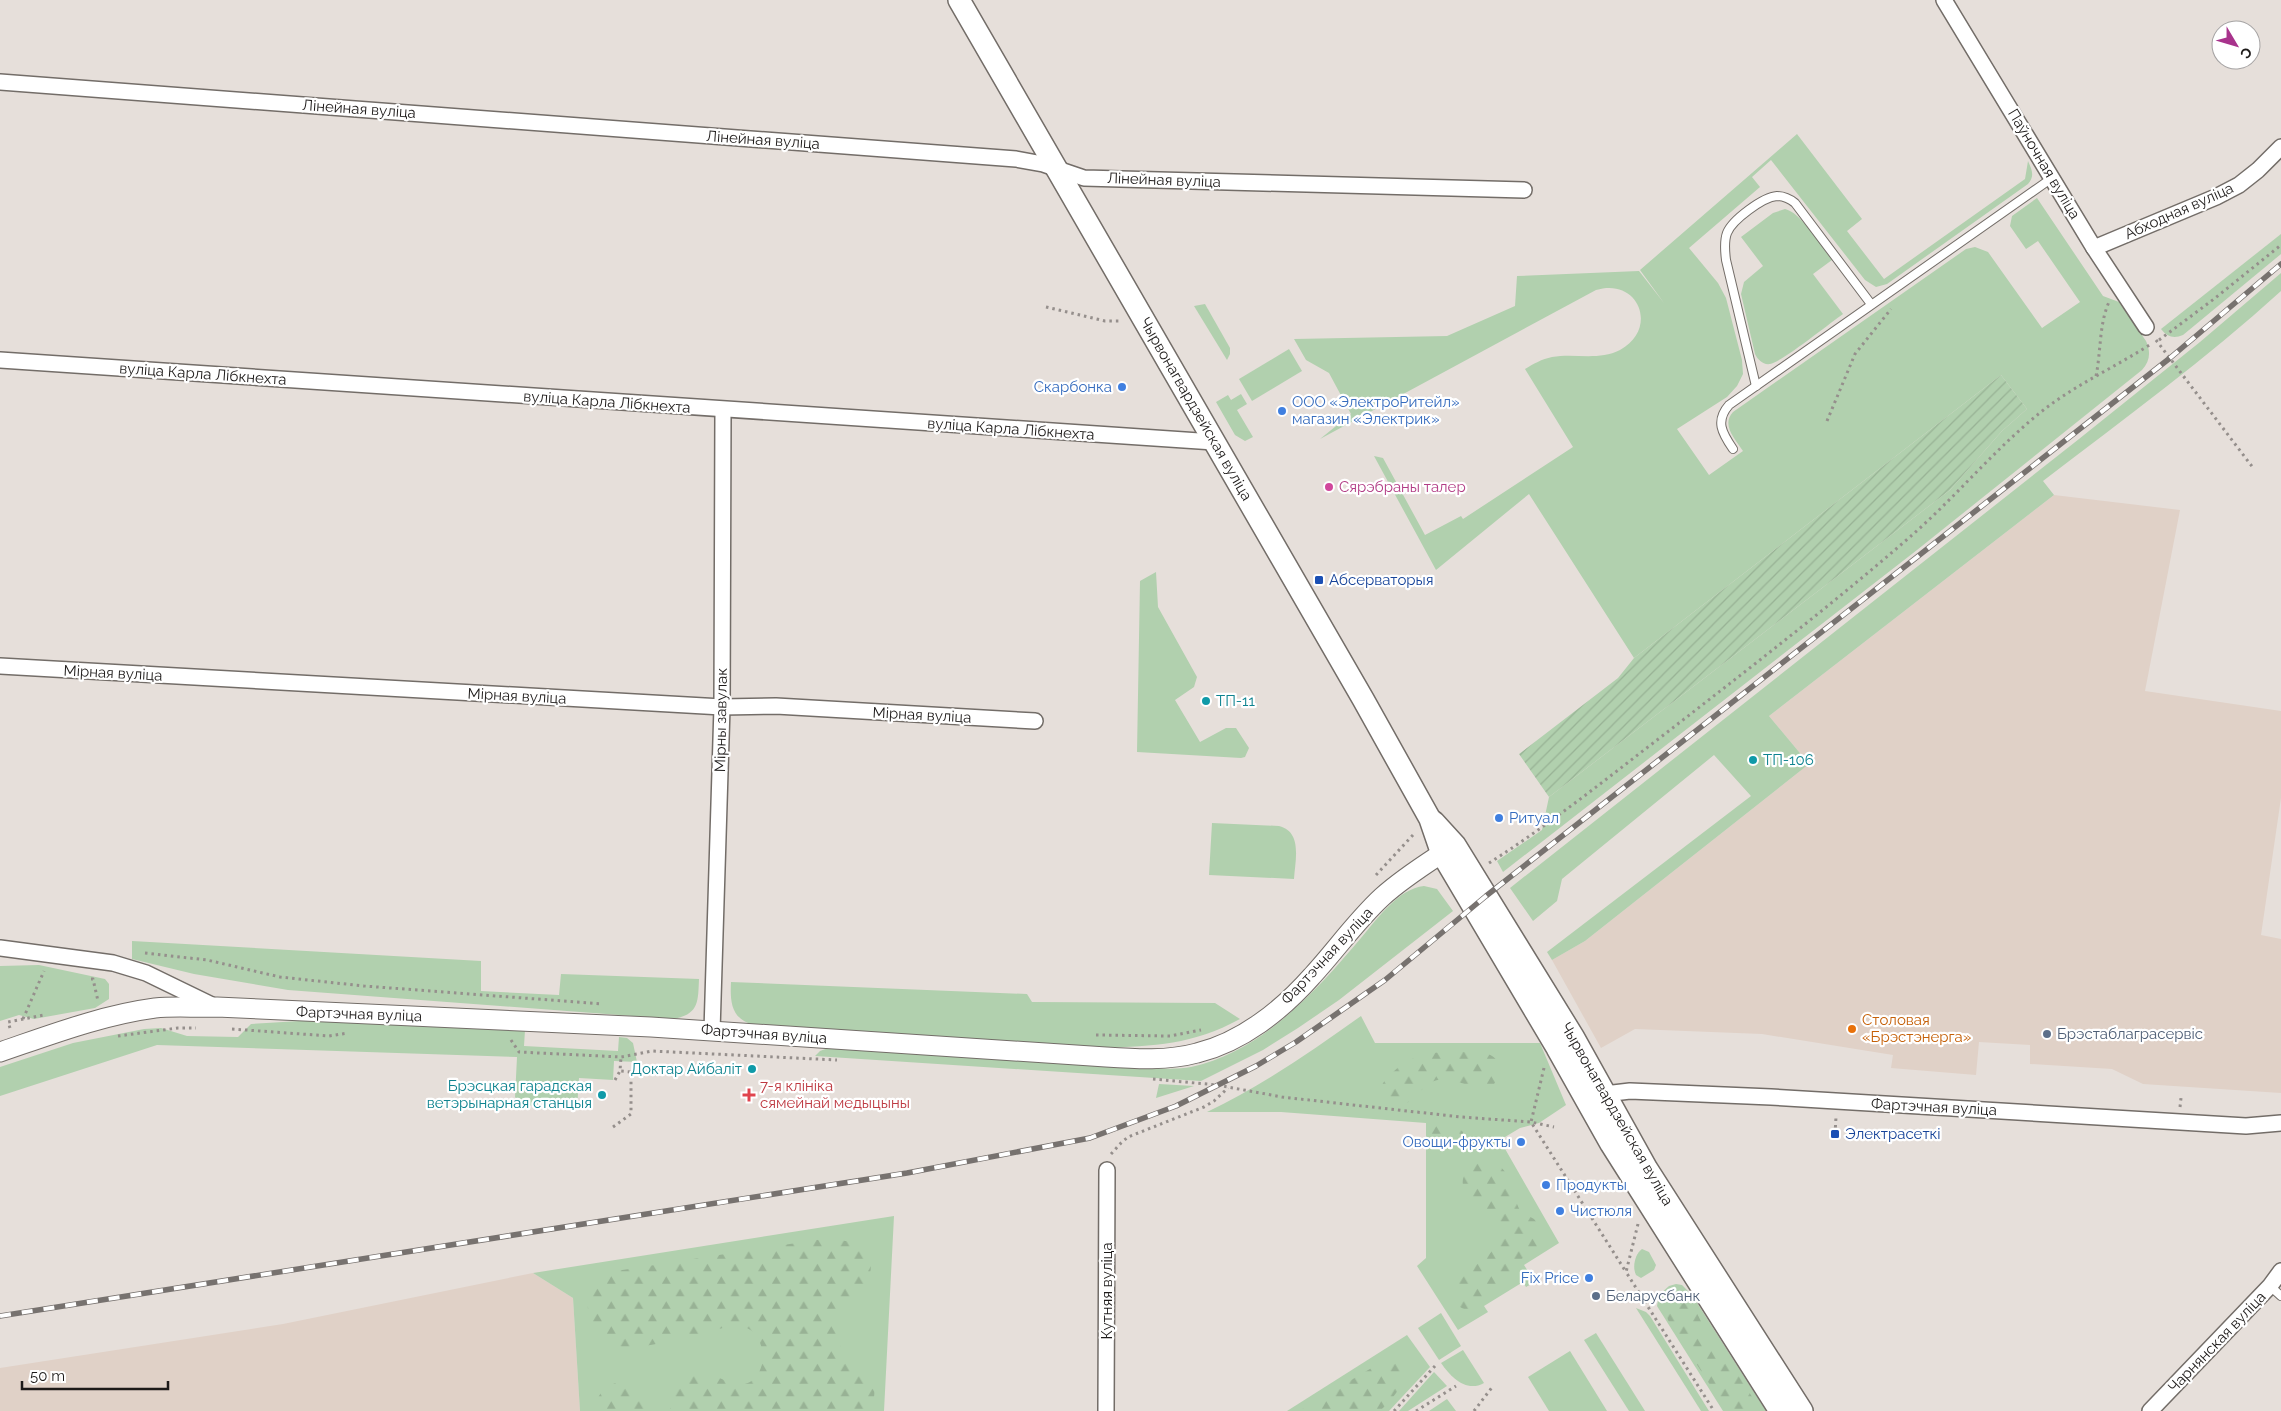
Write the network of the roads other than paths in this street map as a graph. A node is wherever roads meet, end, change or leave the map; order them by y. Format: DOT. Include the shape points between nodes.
graph roads {
  1 [pos="959,0"];
  2 [pos="1945,0"];
  3 [pos="0,82"];
  4 [pos="2281,147"];
  5 [pos="1056,168"];
  6 [pos="2052,178"];
  7 [pos="1524,190"];
  8 [pos="2094,248"];
  9 [pos="1871,304"];
  10 [pos="2146,327"];
  11 [pos="0,360"];
  12 [pos="1756,386"];
  13 [pos="723,410"];
  14 [pos="1214,442"];
  15 [pos="1733,449"];
  16 [pos="0,666"];
  17 [pos="722,707"];
  18 [pos="1035,721"];
  19 [pos="1448,850"];
  20 [pos="0,948"];
  21 [pos="217,1008"];
  22 [pos="712,1031"];
  23 [pos="0,1052"];
  24 [pos="1597,1100"];
  25 [pos="2281,1122"];
  26 [pos="1107,1170"];
  27 [pos="2281,1271"];
  28 [pos="2276,1291"];
  29 [pos="1106,1411"];
  30 [pos="1780,1411"];
  31 [pos="1802,1411"];
  32 [pos="2150,1411"];
  1 -- 5 [label="main road, Чырвонагвардзейская вуліца"];
  2 -- 6 [label="street, Паўночная вуліца"];
  3 -- 5 [label="street, Лінейная вуліца" via="1016,158"];
  4 -- 8 [label="street, Абходная вуліца" via="2258,170 2216,197"];
  5 -- 7 [label="street, Лінейная вуліца" via="1084,178"];
  5 -- 14 [label="main road, Чырвонагвардзейская вуліца"];
  6 -- 8 [label="street, Паўночная вуліца"];
  6 -- 9 [label="lane"];
  8 -- 10 [label="street, Паўночная вуліца"];
  9 -- 12 [label="lane"];
  9 -- 12 [label="lane" via="1795,203 1776,196 1754,206 1727,233 1725,246"];
  11 -- 13 [label="street, вуліца Карла Лібкнехта"];
  12 -- 15 [label="lane" via="1730,405 1720,420 1721,429"];
  13 -- 14 [label="street, вуліца Карла Лібкнехта"];
  13 -- 17 [label="street, Мірны завулак"];
  14 -- 19 [label="main road, Чырвонагвардзейская вуліца"];
  16 -- 17 [label="street, Мірная вуліца"];
  17 -- 18 [label="street, Мірная вуліца" via="776,706"];
  17 -- 22 [label="street, Мірны завулак"];
  19 -- 22 [label="street, Фартэчная вуліца" via="1382,897 1313,976 1274,1012 1251,1029 1197,1053 1142,1059 1106,1058"];
  19 -- 24 [label="main road, Чырвонагвардзейская вуліца"];
  19 -- 24 [label="main road, Чырвонагвардзейская вуліца" via="1472,873 1574,1038"];
  20 -- 21 [label="street" via="113,962 146,973"];
  21 -- 22 [label="street, Фартэчная вуліца"];
  21 -- 23 [label="street, Фартэчная вуліца" via="157,1008 102,1019"];
  24 -- 25 [label="street, Фартэчная вуліца" via="1630,1091 1780,1097 2246,1126"];
  24 -- 30 [label="main road, Чырвонагвардзейская вуліца" via="1626,1168"];
  24 -- 31 [label="main road, Чырвонагвардзейская вуліца" via="1647,1169"];
  26 -- 29 [label="street, Кутняя вуліца"];
  27 -- 28 [label="street, Чарнянская вуліца"];
  28 -- 32 [label="street, Чарнянская вуліца"];
}
